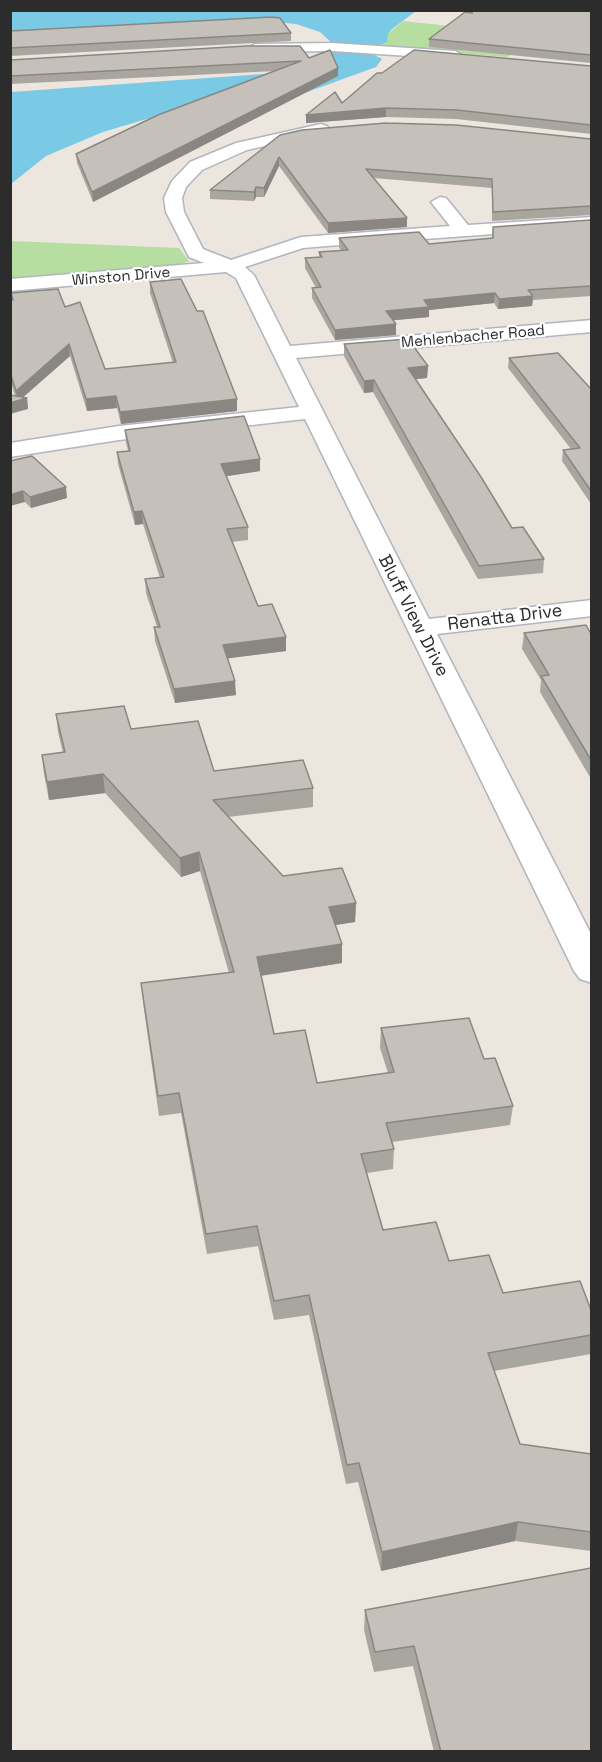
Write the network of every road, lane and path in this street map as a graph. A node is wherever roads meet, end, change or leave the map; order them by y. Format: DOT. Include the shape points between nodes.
graph roads {
  1 [pos="246,48"];
  2 [pos="473,57"];
  3 [pos="342,126"];
  4 [pos="440,202"];
  5 [pos="591,222"];
  6 [pos="463,231"];
  7 [pos="230,266"];
  8 [pos="10,285"];
  9 [pos="591,326"];
  10 [pos="283,353"];
  11 [pos="310,412"];
  12 [pos="10,450"];
  13 [pos="591,608"];
  14 [pos="418,628"];
  15 [pos="589,960"];
  1 -- 2 [label="street" via="332,47"];
  3 -- 7 [label="street" via="242,146 196,166 178,185 173,198 175,212 196,253"];
  4 -- 6 [label="street"];
  5 -- 6 [label="street, Winston Drive"];
  6 -- 7 [label="street, Winston Drive" via="301,243"];
  7 -- 8 [label="street, Winston Drive"];
  7 -- 10 [label="street, Bluff View Drive" via="244,275"];
  9 -- 10 [label="street, Mehlenbacher Road"];
  10 -- 11 [label="street, Bluff View Drive"];
  11 -- 12 [label="street" via="119,433"];
  11 -- 14 [label="street, Bluff View Drive"];
  13 -- 14 [label="street, Renatta Drive"];
  14 -- 15 [label="street, Bluff View Drive"];
}
